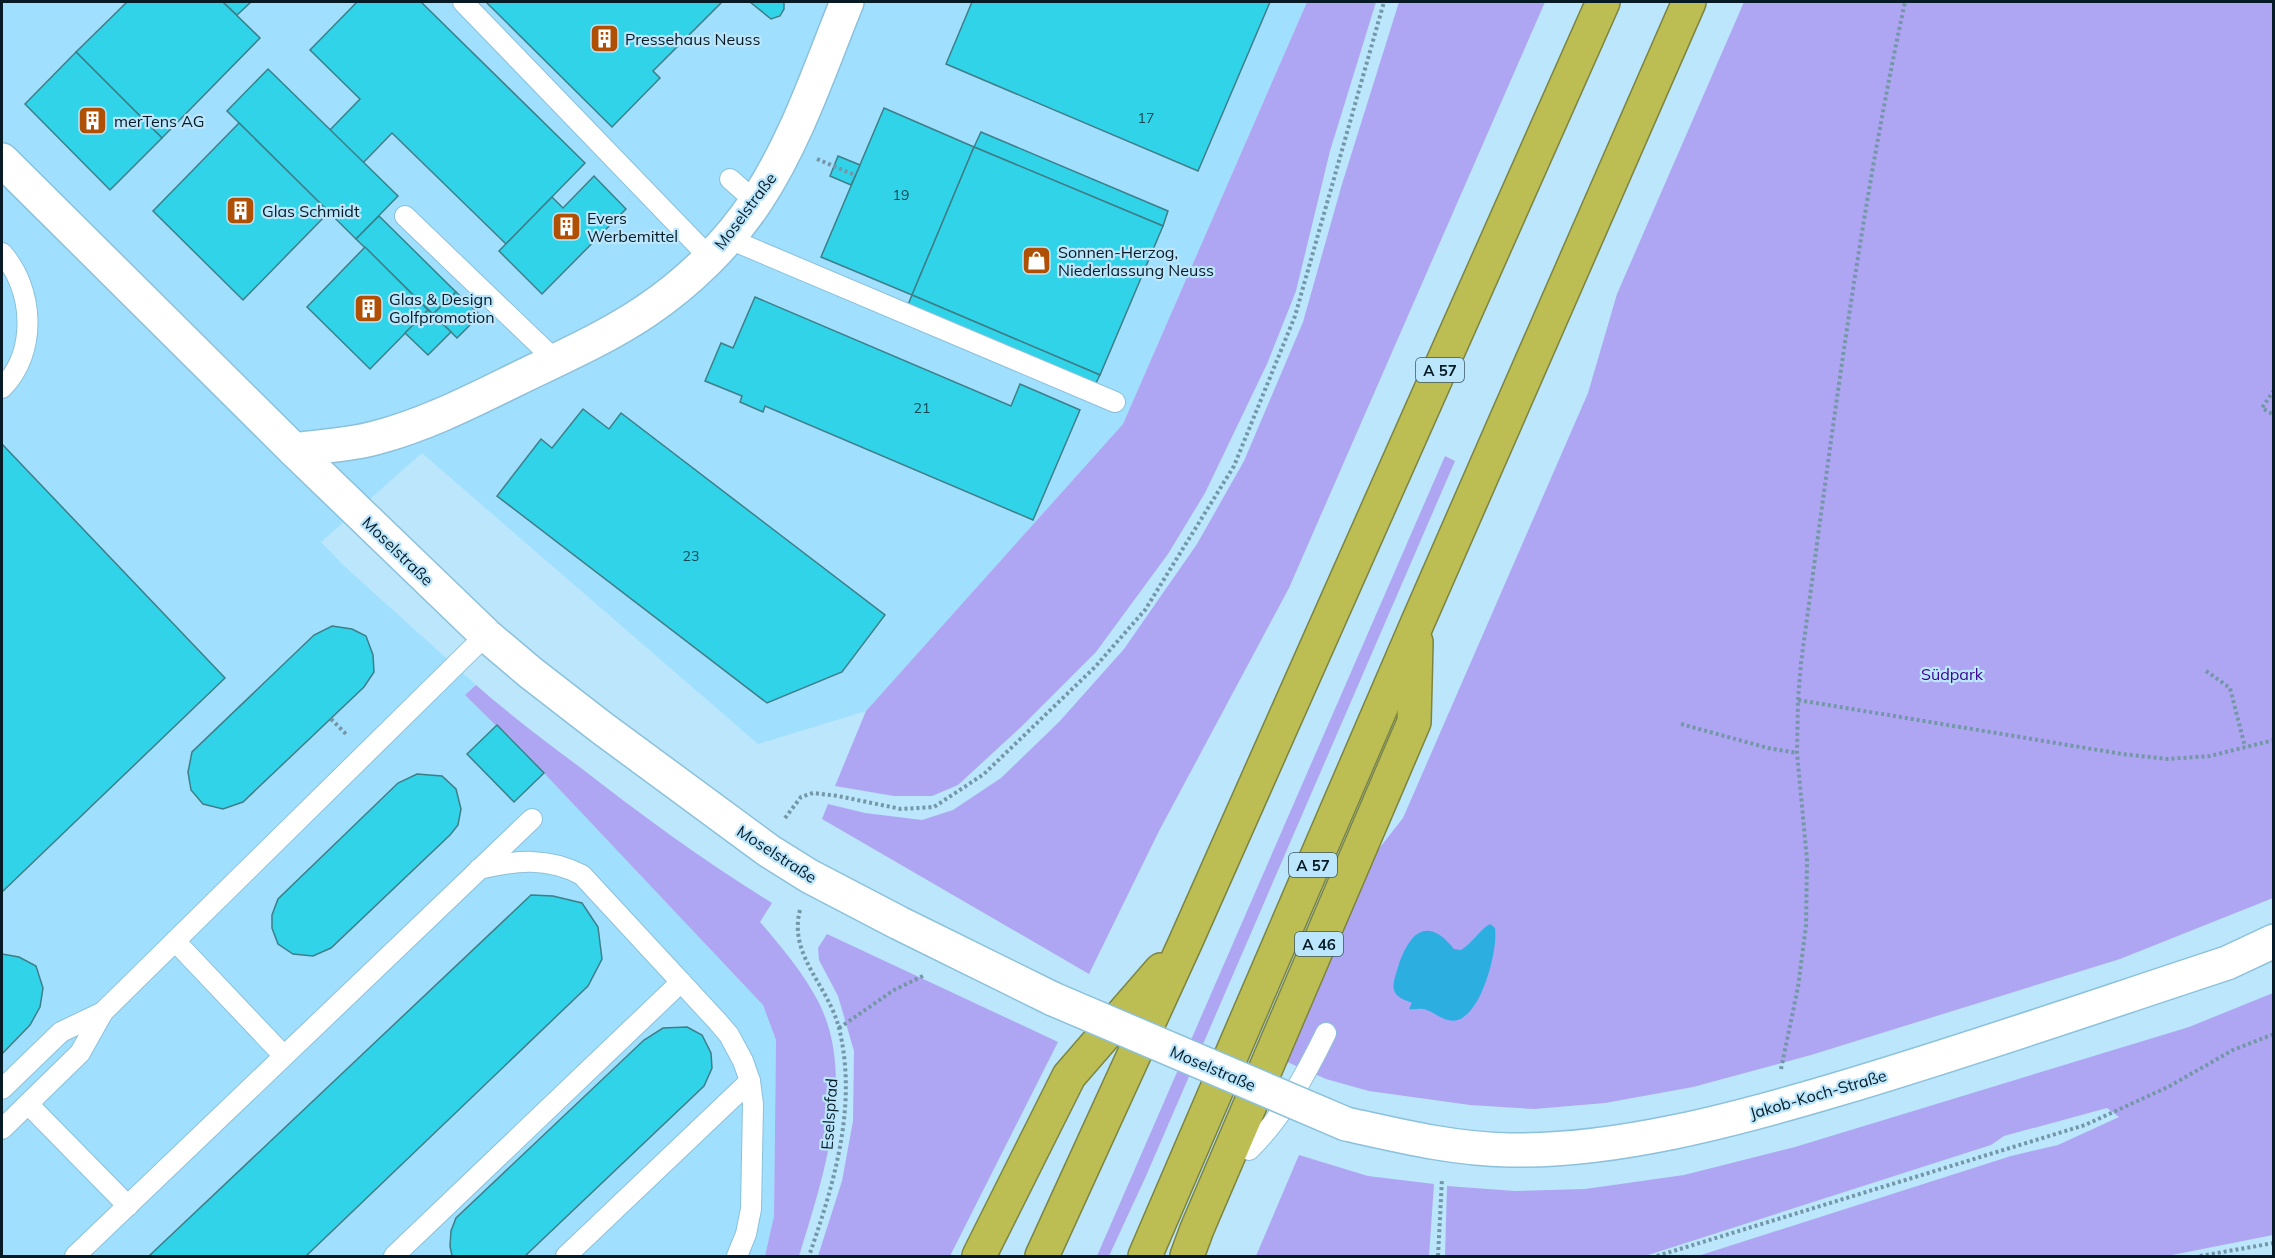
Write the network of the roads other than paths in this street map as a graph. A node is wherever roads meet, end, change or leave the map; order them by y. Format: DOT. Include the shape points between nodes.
graph roads {
  1 [pos="463,2"];
  2 [pos="847,2"];
  3 [pos="1603,2"];
  4 [pos="1689,2"];
  5 [pos="2,160"];
  6 [pos="730,179"];
  7 [pos="756,202"];
  8 [pos="405,216"];
  9 [pos="718,248"];
  10 [pos="2,253"];
  11 [pos="555,360"];
  12 [pos="2,388"];
  13 [pos="1115,402"];
  14 [pos="294,450"];
  15 [pos="1417,624"];
  16 [pos="486,635"];
  17 [pos="532,819"];
  18 [pos="479,868"];
  19 [pos="175,941"];
  20 [pos="1186,941"];
  21 [pos="2274,941"];
  22 [pos="681,982"];
  23 [pos="103,1012"];
  24 [pos="1326,1033"];
  25 [pos="284,1056"];
  26 [pos="750,1082"];
  27 [pos="2,1089"];
  28 [pos="28,1104"];
  29 [pos="1346,1124"];
  30 [pos="2,1129"];
  31 [pos="1249,1150"];
  32 [pos="128,1206"];
  33 [pos="75,1257"];
  34 [pos="394,1257"];
  35 [pos="566,1257"];
  36 [pos="737,1257"];
  37 [pos="979,1257"];
  38 [pos="1042,1257"];
  39 [pos="1145,1257"];
  40 [pos="1187,1257"];
  1 -- 9 [label="lane"];
  2 -- 7 [label="street, Moselstraße" via="787,147"];
  3 -- 20 [label="highway, A 57"];
  4 -- 15 [label="highway, A 57"];
  5 -- 14 [label="street, Moselstraße"];
  6 -- 7 [label="lane"];
  7 -- 9 [label="street, Moselstraße"];
  8 -- 11 [label="lane"];
  9 -- 11 [label="street, Moselstraße" via="645,312"];
  9 -- 13 [label="lane"];
  10 -- 12 [label="lane" via="20,281 27,333 20,361"];
  11 -- 14 [label="street, Moselstraße" via="435,419 374,438"];
  14 -- 16 [label="street, Moselstraße"];
  15 -- 39 [label="highway, A 57"];
  15 -- 40 [label="highway, A 46" via="1414,722"];
  16 -- 19 [label="lane"];
  16 -- 29 [label="street, Moselstraße, bridge" via="602,728 809,876 1053,999"];
  17 -- 18 [label="lane"];
  18 -- 22 [label="lane" via="540,861 582,875"];
  18 -- 25 [label="lane"];
  19 -- 23 [label="lane"];
  19 -- 25 [label="lane"];
  20 -- 37 [label="highway" via="1070,1076"];
  20 -- 38 [label="highway, A 57"];
  21 -- 29 [label="street, Jakob-Koch-Straße" via="2227,963 1906,1069 1683,1130 1575,1147 1508,1150 1430,1143"];
  22 -- 26 [label="lane" via="729,1035"];
  22 -- 34 [label="lane"];
  23 -- 27 [label="lane" via="61,1032"];
  23 -- 28 [label="lane" via="80,1053"];
  24 -- 31 [label="lane" via="1311,1064 1266,1133"];
  25 -- 32 [label="lane"];
  26 -- 35 [label="lane"];
  26 -- 36 [label="lane" via="751,1209"];
  28 -- 30 [label="lane"];
  28 -- 32 [label="lane"];
  32 -- 33 [label="lane"];
}
